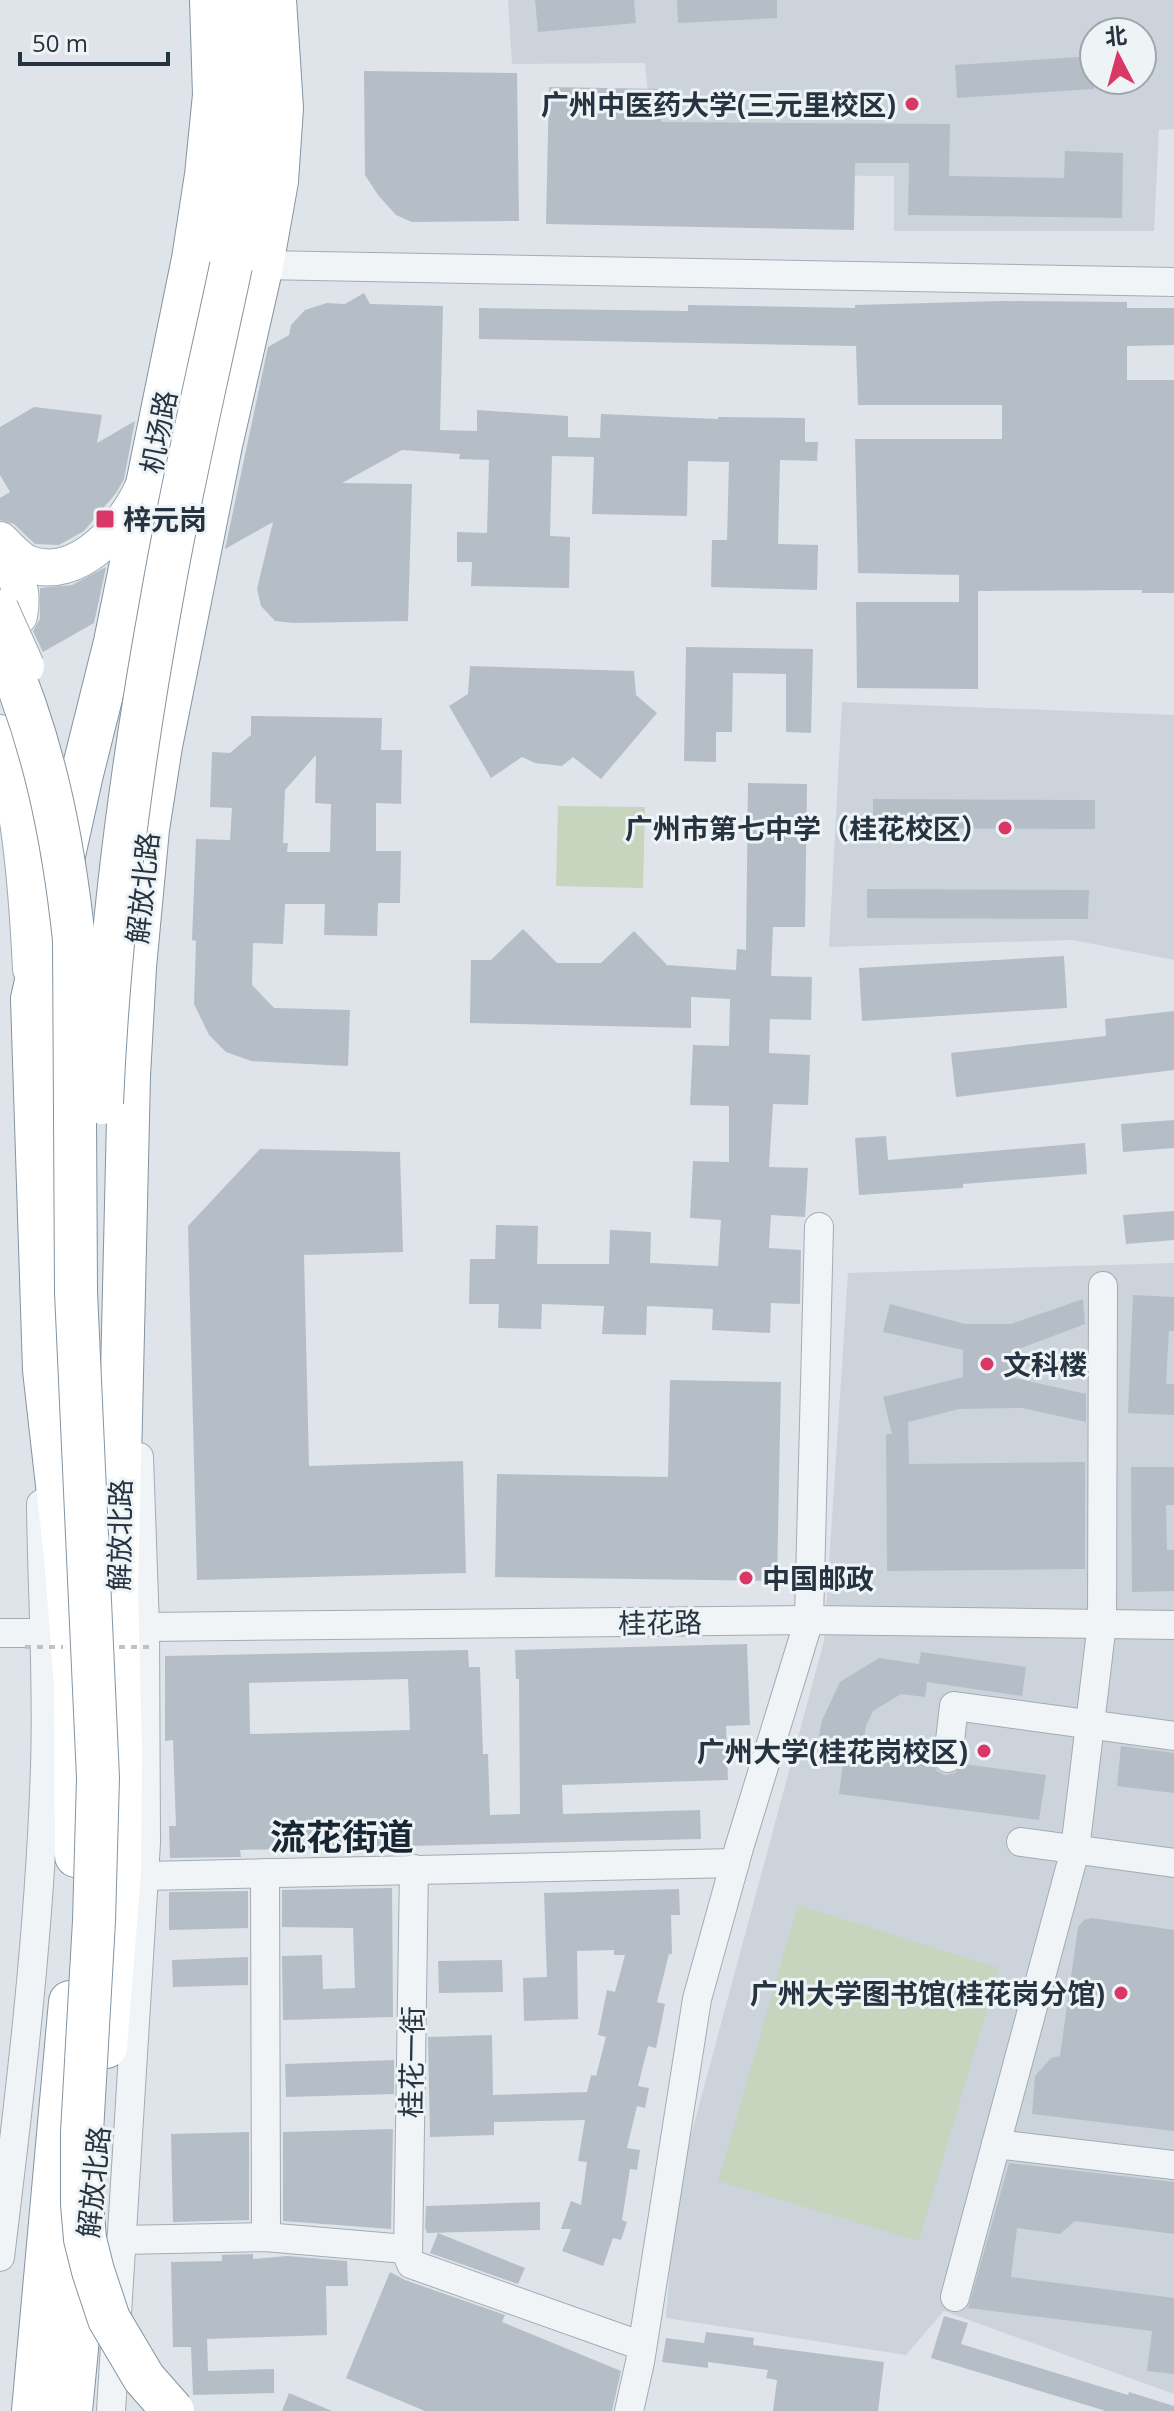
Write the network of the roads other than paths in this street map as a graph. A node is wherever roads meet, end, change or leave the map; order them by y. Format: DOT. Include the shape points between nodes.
graph roads {
  1 [pos="211,0"];
  2 [pos="245,0"];
  3 [pos="275,0"];
  4 [pos="246,265"];
  5 [pos="1174,282"];
  6 [pos="152,465"];
  7 [pos="0,540"];
  8 [pos="0,549"];
  9 [pos="0,608"];
  10 [pos="0,629"];
  11 [pos="0,642"];
  12 [pos="115,642"];
  13 [pos="177,660"];
  14 [pos="0,733"];
  15 [pos="133,984"];
  16 [pos="32,999"];
  17 [pos="127,1152"];
  18 [pos="819,1227"];
  19 [pos="1103,1286"];
  20 [pos="49,1424"];
  21 [pos="83,1496"];
  22 [pos="117,1588"];
  23 [pos="809,1620"];
  24 [pos="1102,1623"];
  25 [pos="1174,1625"];
  26 [pos="145,1627"];
  27 [pos="0,1633"];
  28 [pos="46,1633"];
  29 [pos="1090,1726"];
  30 [pos="1174,1736"];
  31 [pos="948,1758"];
  32 [pos="1021,1842"];
  33 [pos="1075,1850"];
  34 [pos="735,1863"];
  35 [pos="1174,1863"];
  36 [pos="414,1869"];
  37 [pos="265,1873"];
  38 [pos="145,1876"];
  39 [pos="996,2144"];
  40 [pos="1174,2165"];
  41 [pos="266,2226"];
  42 [pos="121,2240"];
  43 [pos="408,2256"];
  44 [pos="0,2257"];
  45 [pos="955,2297"];
  46 [pos="642,2346"];
  47 [pos="33,2411"];
  48 [pos="71,2411"];
  49 [pos="111,2411"];
  50 [pos="173,2411"];
  51 [pos="629,2411"];
  1 -- 6 [label="highway, 机场路" via="214,95 206,175"];
  2 -- 4 [label="highway" via="239,211"];
  3 -- 4 [label="highway" via="281,142"];
  4 -- 5 [label="street"];
  4 -- 13 [label="highway" via="221,445"];
  4 -- 21 [label="highway, bridge" via="163,592 124,842 103,1069"];
  6 -- 7 [label="main road" via="127,517 85,557 40,567 27,564"];
  6 -- 12 [label="highway, 机场路"];
  8 -- 10 [label="main road" via="22,599 19,616"];
  9 -- 22 [label="main road, bridge" via="44,717 79,858 86,938 91,1410"];
  11 -- 21 [label="highway, bridge" via="30,714 52,791 74,940"];
  12 -- 13 [label="highway" via="117,655 133,672 160,673"];
  12 -- 16 [label="highway, 机场路"];
  13 -- 15 [label="highway, 解放北路" via="148,829"];
  14 -- 16 [label="main road" via="22,847"];
  15 -- 16 [label="highway" via="116,969 94,965 73,969"];
  15 -- 17 [label="highway, 解放北路"];
  16 -- 20 [label="highway, 解放北路"];
  17 -- 22 [label="highway, 解放北路"];
  17 -- 26 [label="street"];
  18 -- 23 [label="street"];
  19 -- 24 [label="street"];
  20 -- 28 [label="street" via="41,1478"];
  20 -- 47 [label="highway, 解放北路" via="75,1685 76,1888"];
  21 -- 50 [label="highway, bridge" via="98,1778 80,2168 84,2227 109,2319 144,2378"];
  22 -- 48 [label="highway, 解放北路" via="118,1919"];
  23 -- 24 [label="street, 桂花路"];
  23 -- 26 [label="street, 桂花路"];
  23 -- 34 [label="street"];
  24 -- 25 [label="street, 桂花路"];
  24 -- 29 [label="street"];
  26 -- 38 [label="street"];
  27 -- 28 [label="street"];
  28 -- 44 [label="street" via="41,1830"];
  29 -- 30 [label="street"];
  29 -- 31 [label="street" via="954,1706"];
  29 -- 33 [label="street"];
  32 -- 33 [label="street"];
  33 -- 35 [label="street"];
  33 -- 39 [label="street"];
  34 -- 36 [label="street"];
  34 -- 46 [label="street" via="697,1999"];
  36 -- 37 [label="street"];
  36 -- 43 [label="street, 桂花一街"];
  37 -- 38 [label="street"];
  37 -- 41 [label="street"];
  38 -- 42 [label="street"];
  39 -- 40 [label="street"];
  39 -- 45 [label="street"];
  42 -- 43 [label="street" via="265,2237 405,2249"];
  42 -- 49 [label="street"];
  43 -- 46 [label="street" via="411,2264"];
  46 -- 51 [label="street"];
}
